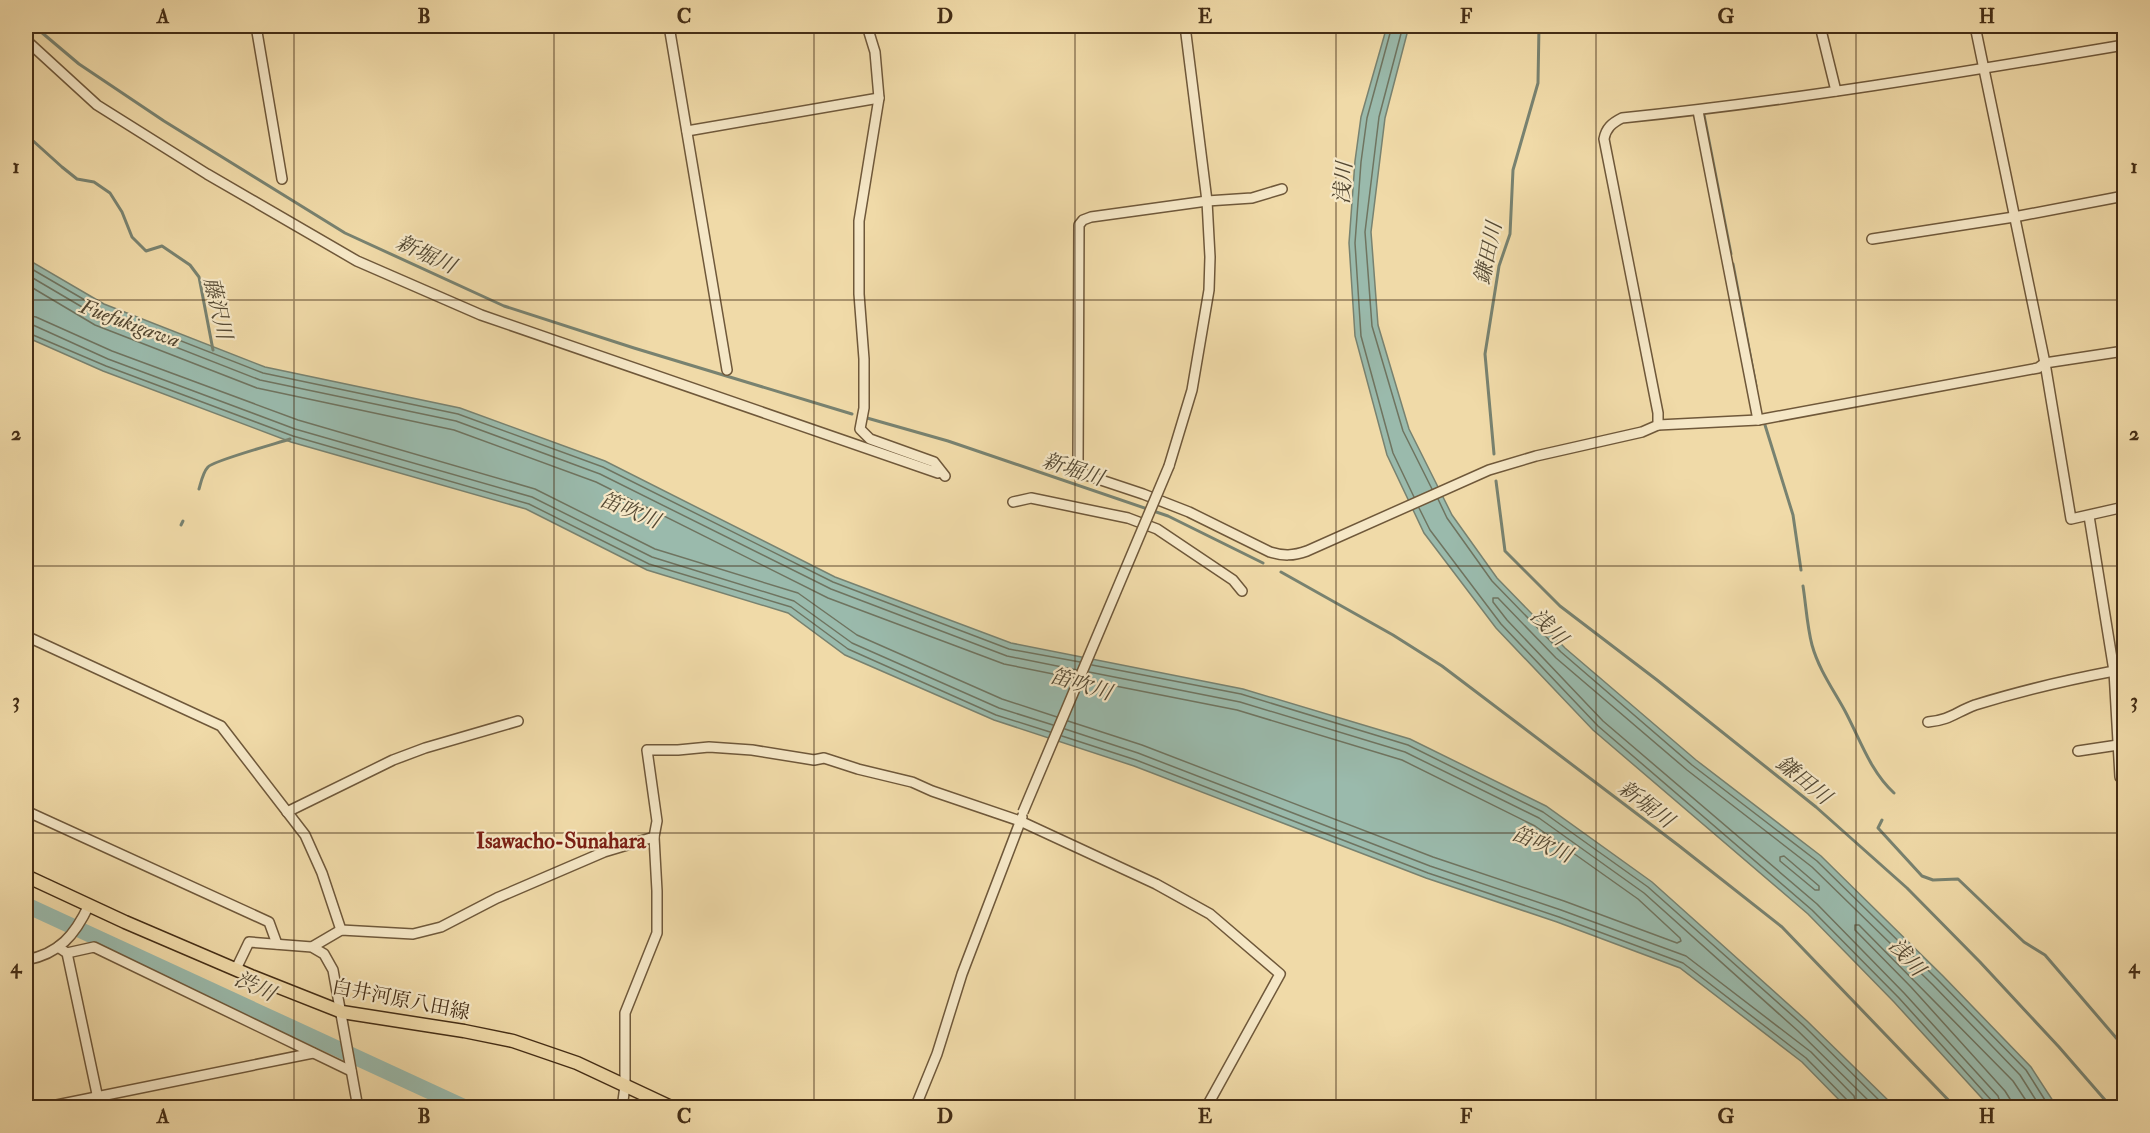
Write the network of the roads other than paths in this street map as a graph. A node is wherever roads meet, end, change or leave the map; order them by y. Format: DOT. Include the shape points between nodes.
graph roads {
  1 [pos="256,26"];
  2 [pos="669,26"];
  3 [pos="867,26"];
  4 [pos="1185,26"];
  5 [pos="1820,26"];
  6 [pos="1975,26"];
  7 [pos="26,40"];
  8 [pos="2124,45"];
  9 [pos="1985,68"];
  10 [pos="1836,91"];
  11 [pos="879,98"];
  12 [pos="1698,111"];
  13 [pos="687,131"];
  14 [pos="282,179"];
  15 [pos="1282,189"];
  16 [pos="2124,196"];
  17 [pos="1208,201"];
  18 [pos="2014,217"];
  19 [pos="1872,238"];
  20 [pos="2124,351"];
  21 [pos="2045,363"];
  22 [pos="727,370"];
  23 [pos="1758,420"];
  24 [pos="1659,425"];
  25 [pos="1013,502"];
  26 [pos="2124,507"];
  27 [pos="2089,516"];
  28 [pos="1242,591"];
  29 [pos="26,636"];
  30 [pos="2114,671"];
  31 [pos="518,721"];
  32 [pos="1928,722"];
  33 [pos="2118,745"];
  34 [pos="2078,751"];
  35 [pos="2120,777"];
  36 [pos="26,811"];
  37 [pos="287,812"];
  38 [pos="1022,817"];
  39 [pos="654,837"];
  40 [pos="26,876"];
  41 [pos="88,905"];
  42 [pos="340,930"];
  43 [pos="62,944"];
  44 [pos="277,944"];
  45 [pos="312,947"];
  46 [pos="68,953"];
  47 [pos="26,960"];
  48 [pos="236,969"];
  49 [pos="342,1011"];
  50 [pos="313,1053"];
  51 [pos="351,1068"];
  52 [pos="625,1086"];
  53 [pos="97,1096"];
  54 [pos="42,1107"];
  55 [pos="100,1107"];
  56 [pos="358,1107"];
  57 [pos="622,1107"];
  58 [pos="673,1107"];
  59 [pos="915,1107"];
  60 [pos="1206,1107"];
  1 -- 14 [label="street"];
  2 -- 13 [label="street"];
  3 -- 11 [label="street" via="875,52"];
  4 -- 17 [label="street"];
  5 -- 10 [label="street"];
  6 -- 9 [label="street"];
  7 -- 11 [label="street" via="97,105 357,261 481,315 941,474 934,462 870,439 860,429 864,408 860,222"];
  8 -- 9 [label="street"];
  9 -- 10 [label="street"];
  9 -- 18 [label="street"];
  10 -- 12 [label="street"];
  11 -- 13 [label="street"];
  12 -- 23 [label="street"];
  12 -- 24 [label="street" via="1622,118 1609,126 1604,139"];
  13 -- 22 [label="street"];
  15 -- 17 [label="street" via="1252,198"];
  16 -- 18 [label="street"];
  17 -- 24 [label="street" via="1091,218 1079,225 1079,471 1086,475 1189,512 1281,556 1290,556 1509,464"];
  17 -- 38 [label="street, bridge" via="1209,290 1192,390 1168,466"];
  18 -- 19 [label="street"];
  18 -- 21 [label="street"];
  20 -- 21 [label="street"];
  21 -- 23 [label="street" via="2038,368"];
  21 -- 27 [label="street" via="2071,519"];
  23 -- 24 [label="street"];
  25 -- 28 [label="street" via="1031,498 1147,525 1233,580"];
  26 -- 27 [label="street"];
  27 -- 30 [label="street"];
  29 -- 37 [label="street" via="221,726"];
  30 -- 32 [label="street" via="2020,691 1973,706 1944,721"];
  30 -- 33 [label="street"];
  31 -- 37 [label="street" via="393,760"];
  33 -- 34 [label="street"];
  33 -- 35 [label="street"];
  36 -- 44 [label="street" via="269,922"];
  37 -- 42 [label="street" via="305,835"];
  38 -- 39 [label="street" via="824,759 709,747 647,750 657,821"];
  38 -- 59 [label="street"];
  38 -- 60 [label="street" via="1199,906 1280,974"];
  39 -- 42 [label="street" via="604,852 490,901 441,927 413,934"];
  39 -- 52 [label="street" via="657,933 625,1013"];
  40 -- 41 [label="main road, 白井河原八田線"];
  41 -- 43 [label="street"];
  41 -- 48 [label="main road, 白井河原八田線"];
  42 -- 45 [label="street"];
  43 -- 46 [label="street"];
  43 -- 47 [label="street" via="50,954"];
  44 -- 45 [label="street"];
  44 -- 48 [label="street" via="249,942"];
  45 -- 49 [label="street" via="324,954 333,970"];
  46 -- 50 [label="street" via="94,947"];
  46 -- 53 [label="street"];
  48 -- 49 [label="main road, 白井河原八田線"];
  49 -- 51 [label="street"];
  49 -- 52 [label="main road, 白井河原八田線" via="513,1041 577,1063"];
  50 -- 51 [label="street"];
  50 -- 53 [label="street"];
  51 -- 56 [label="street"];
  52 -- 57 [label="street"];
  52 -- 58 [label="main road, 白井河原八田線"];
  53 -- 54 [label="street"];
  53 -- 55 [label="street"];
}
